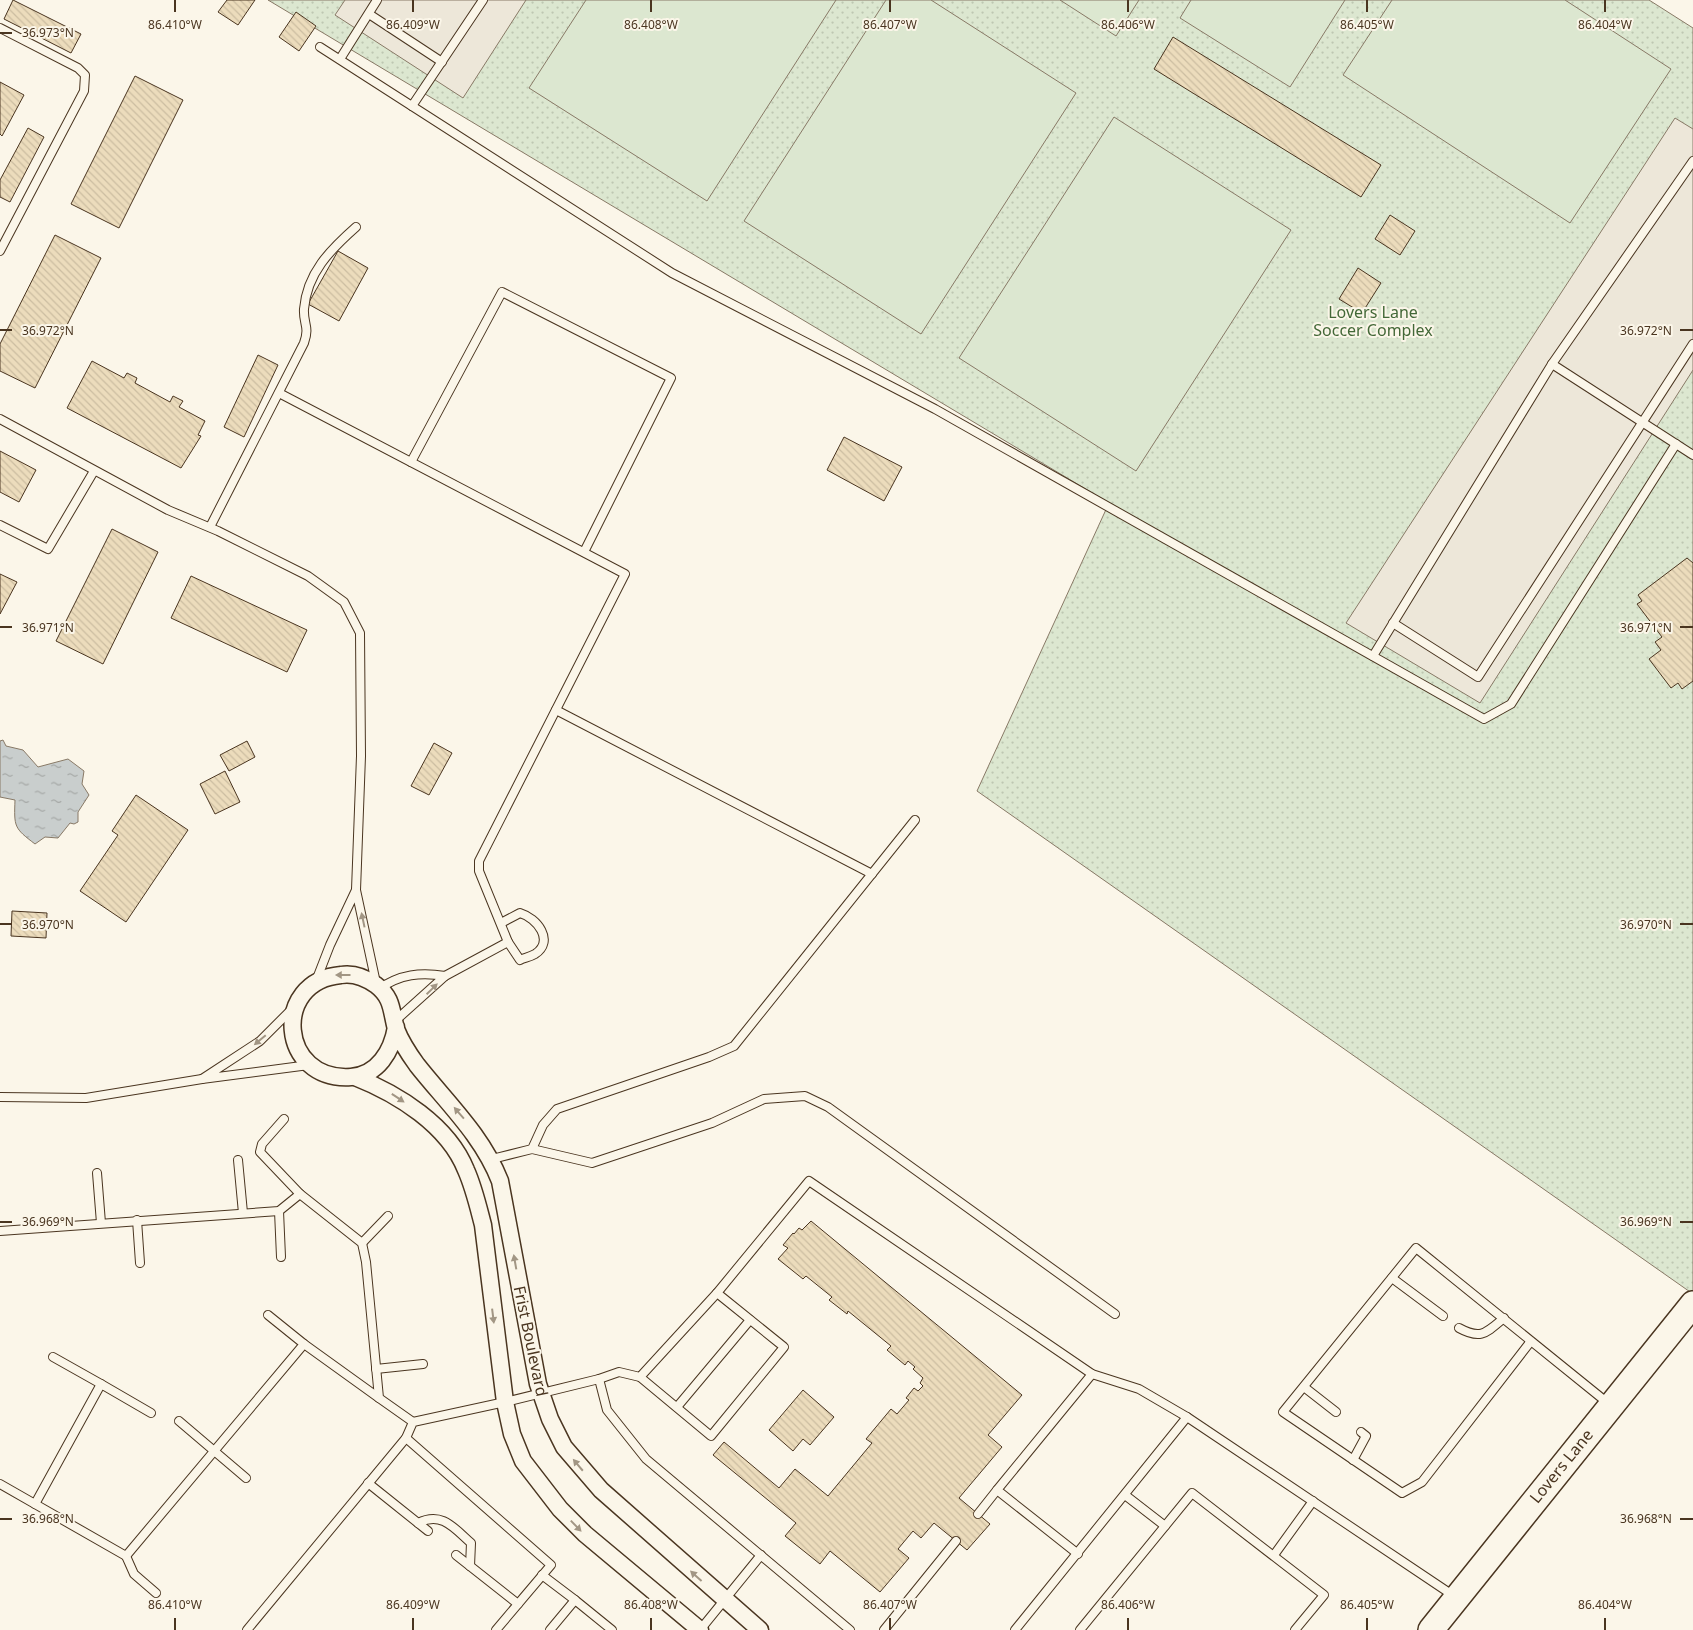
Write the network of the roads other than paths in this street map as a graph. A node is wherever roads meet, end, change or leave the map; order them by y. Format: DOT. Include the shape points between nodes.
graph roads {
  1 [pos="377,0"];
  2 [pos="483,0"];
  3 [pos="369,14"];
  4 [pos="0,28"];
  5 [pos="320,47"];
  6 [pos="340,59"];
  7 [pos="442,62"];
  8 [pos="412,106"];
  9 [pos="1693,161"];
  10 [pos="356,227"];
  11 [pos="0,251"];
  12 [pos="1693,344"];
  13 [pos="1552,364"];
  14 [pos="279,394"];
  15 [pos="0,419"];
  16 [pos="1643,422"];
  17 [pos="1676,444"];
  18 [pos="1693,455"];
  19 [pos="411,462"];
  20 [pos="94,471"];
  21 [pos="0,525"];
  22 [pos="210,528"];
  23 [pos="584,552"];
  24 [pos="1394,623"];
  25 [pos="1373,656"];
  26 [pos="556,710"];
  27 [pos="915,820"];
  28 [pos="872,874"];
  29 [pos="356,890"];
  30 [pos="501,923"];
  31 [pos="508,942"];
  32 [pos="445,976"];
  33 [pos="316,982"];
  34 [pos="378,987"];
  35 [pos="295,1006"];
  36 [pos="395,1024"];
  37 [pos="309,1065"];
  38 [pos="354,1076"];
  39 [pos="202,1079"];
  40 [pos="0,1097"];
  41 [pos="284,1119"];
  42 [pos="532,1149"];
  43 [pos="492,1159"];
  44 [pos="238,1160"];
  45 [pos="97,1173"];
  46 [pos="300,1194"];
  47 [pos="280,1210"];
  48 [pos="242,1213"];
  49 [pos="388,1216"];
  50 [pos="137,1220"];
  51 [pos="101,1223"];
  52 [pos="0,1231"];
  53 [pos="362,1243"];
  54 [pos="281,1257"];
  55 [pos="140,1263"];
  56 [pos="1392,1278"];
  57 [pos="717,1293"];
  58 [pos="1693,1304"];
  59 [pos="1116,1314"];
  60 [pos="268,1315"];
  61 [pos="1443,1316"];
  62 [pos="1504,1318"];
  63 [pos="750,1320"];
  64 [pos="1459,1328"];
  65 [pos="1532,1341"];
  66 [pos="304,1344"];
  67 [pos="54,1357"];
  68 [pos="424,1364"];
  69 [pos="376,1369"];
  70 [pos="1092,1374"];
  71 [pos="640,1377"];
  72 [pos="599,1379"];
  73 [pos="101,1384"];
  74 [pos="1304,1387"];
  75 [pos="540,1392"];
  76 [pos="379,1398"];
  77 [pos="504,1402"];
  78 [pos="1610,1405"];
  79 [pos="677,1407"];
  80 [pos="151,1412"];
  81 [pos="1336,1412"];
  82 [pos="1187,1417"];
  83 [pos="179,1422"];
  84 [pos="413,1422"];
  85 [pos="1361,1432"];
  86 [pos="406,1438"];
  87 [pos="214,1452"];
  88 [pos="1353,1460"];
  89 [pos="246,1478"];
  90 [pos="368,1483"];
  91 [pos="0,1484"];
  92 [pos="997,1490"];
  93 [pos="1125,1495"];
  94 [pos="1313,1501"];
  95 [pos="35,1504"];
  96 [pos="978,1514"];
  97 [pos="418,1523"];
  98 [pos="1165,1526"];
  99 [pos="428,1531"];
  100 [pos="956,1541"];
  101 [pos="456,1554"];
  102 [pos="1078,1554"];
  103 [pos="126,1556"];
  104 [pos="761,1556"];
  105 [pos="1274,1556"];
  106 [pos="470,1566"];
  107 [pos="542,1575"];
  108 [pos="156,1593"];
  109 [pos="1457,1598"];
  110 [pos="575,1600"];
  111 [pos="725,1601"];
  112 [pos="518,1604"];
  113 [pos="247,1630"];
  114 [pos="496,1630"];
  115 [pos="550,1630"];
  116 [pos="612,1630"];
  117 [pos="700,1630"];
  118 [pos="760,1630"];
  119 [pos="850,1630"];
  120 [pos="884,1630"];
  121 [pos="1015,1630"];
  122 [pos="1080,1630"];
  123 [pos="1296,1630"];
  124 [pos="1431,1630"];
  1 -- 3 [label="lane"];
  2 -- 7 [label="lane"];
  3 -- 6 [label="lane"];
  3 -- 7 [label="lane"];
  4 -- 11 [label="lane" via="78,68 85,75 84,91"];
  5 -- 6 [label="lane"];
  6 -- 8 [label="lane"];
  7 -- 8 [label="lane"];
  8 -- 25 [label="lane" via="672,272 934,409"];
  9 -- 13 [label="lane"];
  10 -- 14 [label="lane" via="328,251 305,292 304,314 308,331"];
  12 -- 16 [label="lane"];
  13 -- 16 [label="lane"];
  13 -- 24 [label="lane"];
  14 -- 19 [label="lane"];
  14 -- 22 [label="lane"];
  15 -- 20 [label="lane"];
  16 -- 17 [label="lane"];
  16 -- 24 [label="lane" via="1478,677"];
  17 -- 18 [label="lane"];
  17 -- 25 [label="lane" via="1511,704 1484,719"];
  19 -- 23 [label="lane"];
  19 -- 23 [label="lane" via="502,292 671,378"];
  20 -- 21 [label="lane" via="48,549"];
  20 -- 22 [label="lane"];
  22 -- 29 [label="lane" via="308,576 344,602 360,633"];
  23 -- 26 [label="lane" via="625,574"];
  24 -- 25 [label="lane"];
  26 -- 28 [label="lane"];
  26 -- 30 [label="lane" via="479,861 479,871"];
  27 -- 28 [label="lane"];
  28 -- 42 [label="lane" via="734,1046 557,1109 543,1125"];
  29 -- 33 [label="lane"];
  34 -- 29 [label="lane, one-way"];
  30 -- 31 [label="lane"];
  30 -- 31 [label="lane" via="520,913 538,923 543,935 536,954 520,960"];
  31 -- 32 [label="lane"];
  32 -- 34 [label="lane" via="411,975"];
  36 -- 32 [label="lane, one-way"];
  34 -- 33 [label="street, one-way" via="362,977 347,974"];
  33 -- 35 [label="street"];
  34 -- 36 [label="street, Frist Boulevard" via="387,997"];
  35 -- 37 [label="street" via="293,1038"];
  35 -- 39 [label="lane, one-way" via="260,1042"];
  36 -- 38 [label="street, Frist Boulevard" via="388,1054 368,1072"];
  43 -- 36 [label="street, Frist Boulevard, one-way" via="466,1121 405,1049"];
  37 -- 38 [label="street, Frist Boulevard" via="323,1074"];
  37 -- 39 [label="lane"];
  38 -- 77 [label="street, Frist Boulevard, one-way" via="381,1087 428,1121 451,1144 466,1168 483,1225"];
  39 -- 40 [label="lane" via="86,1098"];
  41 -- 46 [label="lane" via="262,1144 260,1152"];
  42 -- 43 [label="lane"];
  42 -- 59 [label="lane" via="592,1163 712,1123 764,1098 805,1096 828,1107"];
  75 -- 43 [label="street, Frist Boulevard, one-way" via="500,1181"];
  44 -- 48 [label="lane"];
  45 -- 51 [label="lane"];
  46 -- 47 [label="lane"];
  46 -- 53 [label="lane"];
  47 -- 48 [label="lane"];
  47 -- 54 [label="lane"];
  48 -- 50 [label="lane"];
  49 -- 53 [label="lane"];
  50 -- 51 [label="lane"];
  50 -- 55 [label="lane"];
  51 -- 52 [label="lane"];
  53 -- 69 [label="lane"];
  56 -- 61 [label="lane"];
  56 -- 62 [label="lane" via="1416,1248"];
  56 -- 74 [label="lane"];
  57 -- 63 [label="lane"];
  57 -- 70 [label="lane" via="809,1181"];
  57 -- 71 [label="lane"];
  58 -- 78 [label="main road, Lovers Lane"];
  60 -- 66 [label="lane"];
  62 -- 64 [label="lane" via="1482,1334 1473,1336"];
  62 -- 65 [label="lane"];
  63 -- 79 [label="lane"];
  63 -- 79 [label="lane" via="784,1348 711,1436"];
  65 -- 78 [label="lane"];
  65 -- 88 [label="lane" via="1422,1482 1402,1493"];
  66 -- 76 [label="lane"];
  66 -- 87 [label="lane"];
  67 -- 73 [label="lane"];
  68 -- 69 [label="lane"];
  69 -- 76 [label="lane"];
  70 -- 82 [label="lane" via="1139,1389"];
  70 -- 92 [label="lane"];
  71 -- 72 [label="lane" via="619,1372"];
  71 -- 79 [label="lane"];
  72 -- 75 [label="lane"];
  72 -- 104 [label="lane" via="607,1410 646,1459"];
  73 -- 80 [label="lane"];
  73 -- 95 [label="lane"];
  74 -- 81 [label="lane"];
  74 -- 88 [label="lane" via="1283,1412"];
  75 -- 77 [label="lane"];
  111 -- 75 [label="street, Frist Boulevard, one-way" via="601,1490 577,1464 564,1447"];
  76 -- 84 [label="lane"];
  77 -- 84 [label="lane"];
  77 -- 117 [label="street, Frist Boulevard, one-way" via="523,1461 560,1508 585,1534"];
  78 -- 109 [label="main road, Lovers Lane"];
  82 -- 93 [label="lane"];
  82 -- 94 [label="lane"];
  83 -- 87 [label="lane"];
  84 -- 86 [label="lane"];
  85 -- 88 [label="lane" via="1366,1436"];
  86 -- 90 [label="lane"];
  86 -- 107 [label="lane" via="550,1565"];
  87 -- 89 [label="lane"];
  87 -- 103 [label="lane"];
  90 -- 97 [label="lane"];
  90 -- 113 [label="lane"];
  91 -- 95 [label="lane"];
  92 -- 96 [label="lane"];
  92 -- 102 [label="lane"];
  93 -- 98 [label="lane"];
  93 -- 102 [label="lane"];
  94 -- 105 [label="lane"];
  94 -- 109 [label="lane"];
  95 -- 103 [label="lane"];
  97 -- 99 [label="lane"];
  97 -- 106 [label="lane" via="429,1517 445,1520 471,1543"];
  98 -- 105 [label="lane" via="1192,1493"];
  98 -- 122 [label="lane"];
  100 -- 120 [label="lane"];
  101 -- 106 [label="lane"];
  102 -- 121 [label="lane"];
  103 -- 108 [label="lane" via="134,1574"];
  104 -- 111 [label="lane"];
  104 -- 119 [label="lane"];
  105 -- 123 [label="lane" via="1324,1595"];
  106 -- 112 [label="lane"];
  107 -- 110 [label="lane"];
  107 -- 112 [label="lane"];
  109 -- 124 [label="main road, Lovers Lane"];
  110 -- 115 [label="lane"];
  110 -- 116 [label="lane"];
  111 -- 117 [label="lane"];
  111 -- 118 [label="street, Frist Boulevard"];
  112 -- 114 [label="lane"];
}
